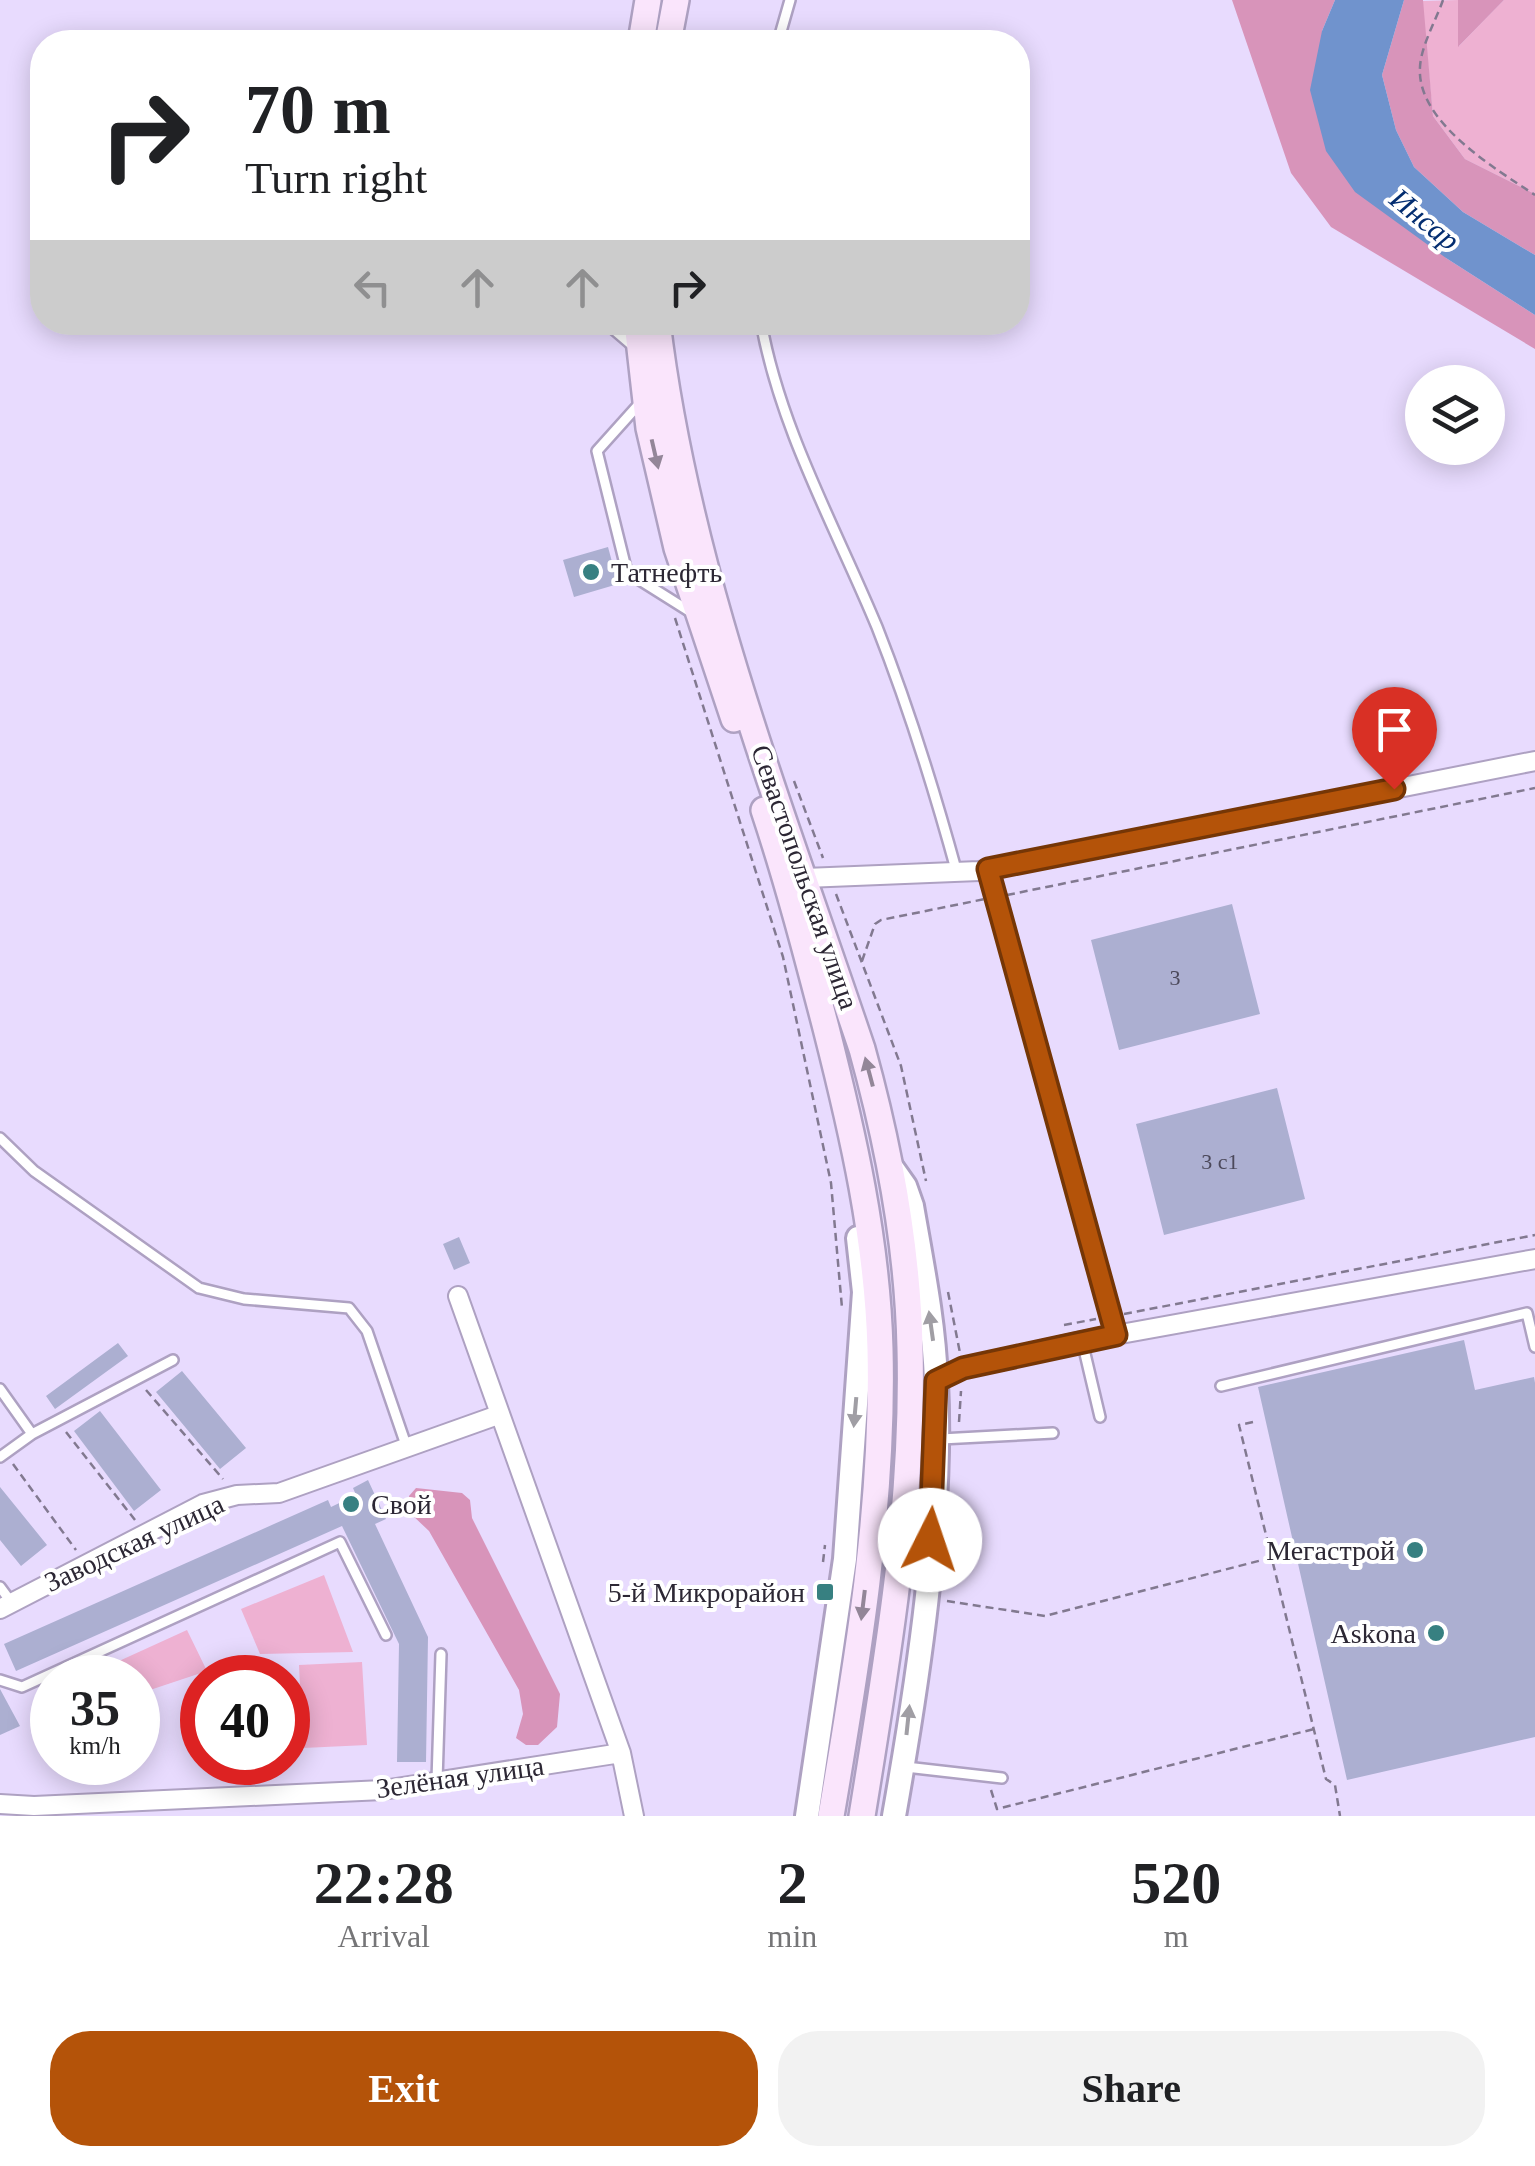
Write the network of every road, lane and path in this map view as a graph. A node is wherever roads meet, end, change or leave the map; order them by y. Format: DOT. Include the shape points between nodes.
graph roads {
  1 [pos="648,0"];
  2 [pos="676,0"];
  3 [pos="790,0"];
  4 [pos="1443,0"];
  5 [pos="643,30"];
  6 [pos="670,30"];
  7 [pos="781,30"];
  8 [pos="1535,195"];
  9 [pos="620,335"];
  10 [pos="638,335"];
  11 [pos="659,335"];
  12 [pos="763,335"];
  13 [pos="640,352"];
  14 [pos="645,396"];
  15 [pos="667,595"];
  16 [pos="700,618"];
  17 [pos="1535,761"];
  18 [pos="1535,788"];
  19 [pos="988,869"];
  20 [pos="957,873"];
  21 [pos="805,878"];
  22 [pos="996,897"];
  23 [pos="860,964"];
  24 [pos="0,1138"];
  25 [pos="891,1167"];
  26 [pos="862,1176"];
  27 [pos="1535,1235"];
  28 [pos="1535,1259"];
  29 [pos="458,1296"];
  30 [pos="842,1321"];
  31 [pos="1064,1325"];
  32 [pos="1113,1326"];
  33 [pos="1082,1341"];
  34 [pos="1535,1348"];
  35 [pos="173,1360"];
  36 [pos="137,1379"];
  37 [pos="936,1381"];
  38 [pos="1221,1386"];
  39 [pos="0,1388"];
  40 [pos="498,1415"];
  41 [pos="1100,1417"];
  42 [pos="58,1420"];
  43 [pos="1254,1422"];
  44 [pos="1053,1433"];
  45 [pos="32,1434"];
  46 [pos="922,1439"];
  47 [pos="406,1444"];
  48 [pos="3,1455"];
  49 [pos="237,1495"];
  50 [pos="146,1533"];
  51 [pos="826,1539"];
  52 [pos="1271,1557"];
  53 [pos="86,1564"];
  54 [pos="822,1576"];
  55 [pos="4,1599"];
  56 [pos="943,1600"];
  57 [pos="386,1635"];
  58 [pos="440,1654"];
  59 [pos="0,1680"];
  60 [pos="1314,1730"];
  61 [pos="620,1753"];
  62 [pos="903,1767"];
  63 [pos="1002,1778"];
  64 [pos="437,1782"];
  65 [pos="990,1789"];
  66 [pos="0,1804"];
  67 [pos="634,1816"];
  68 [pos="808,1816"];
  69 [pos="831,1816"];
  70 [pos="862,1816"];
  71 [pos="894,1816"];
  72 [pos="1340,1816"];
  1 -- 5 [label="main road"];
  2 -- 6 [label="main road"];
  3 -- 7 [label="lane"];
  4 -- 8 [label="path" via="1420,66 1424,94 1461,146"];
  9 -- 13 [label="lane"];
  10 -- 13 [label="main road, Севастопольская улица"];
  11 -- 21 [label="main road, Севастопольская улица" via="682,486"];
  12 -- 20 [label="lane" via="791,425 922,746"];
  13 -- 14 [label="main road, Севастопольская улица"];
  14 -- 15 [label="lane" via="597,451 627,572"];
  14 -- 16 [label="main road, Севастопольская улица, one-way" via="676,548"];
  15 -- 16 [label="lane"];
  15 -- 30 [label="path" via="782,957 831,1183"];
  16 -- 26 [label="main road, Севастопольская улица" via="788,884"];
  17 -- 19 [label="street"];
  18 -- 22 [label="path"];
  19 -- 20 [label="street"];
  19 -- 22 [label="lane"];
  20 -- 21 [label="street"];
  25 -- 21 [label="main road, Севастопольская улица, one-way" via="862,1048"];
  22 -- 23 [label="path" via="881,920"];
  22 -- 32 [label="lane"];
  24 -- 47 [label="lane" via="34,1171 199,1288 349,1308 367,1331"];
  37 -- 25 [label="street, one-way" via="912,1206"];
  25 -- 46 [label="main road, Севастопольская улица"];
  26 -- 68 [label="street, one-way" via="856,1210 864,1292 845,1559"];
  26 -- 69 [label="main road, Севастопольская улица, one-way" via="880,1346 878,1439 857,1654"];
  27 -- 32 [label="path"];
  28 -- 32 [label="street"];
  29 -- 40 [label="street"];
  31 -- 32 [label="path"];
  32 -- 33 [label="street"];
  33 -- 37 [label="street" via="963,1368"];
  33 -- 41 [label="lane"];
  34 -- 38 [label="lane" via="1527,1313"];
  35 -- 36 [label="lane"];
  36 -- 42 [label="lane"];
  36 -- 49 [label="path"];
  37 -- 46 [label="street"];
  39 -- 45 [label="lane"];
  40 -- 47 [label="street, Заводская улица"];
  40 -- 61 [label="street"];
  42 -- 45 [label="lane"];
  42 -- 50 [label="path"];
  43 -- 52 [label="path" via="1239,1425"];
  44 -- 46 [label="lane"];
  45 -- 48 [label="lane"];
  62 -- 46 [label="street, one-way" via="922,1634"];
  46 -- 70 [label="main road, Севастопольская улица"];
  47 -- 49 [label="street, Заводская улица" via="279,1492"];
  48 -- 53 [label="path"];
  49 -- 50 [label="street, Заводская улица"];
  50 -- 53 [label="street, Заводская улица"];
  51 -- 54 [label="path"];
  52 -- 56 [label="path" via="1045,1616"];
  52 -- 60 [label="path"];
  53 -- 55 [label="street, Заводская улица"];
  57 -- 59 [label="lane" via="340,1542 22,1686"];
  58 -- 64 [label="lane"];
  60 -- 65 [label="path" via="997,1809"];
  60 -- 72 [label="path"];
  61 -- 64 [label="street, Зелёная улица"];
  61 -- 67 [label="street"];
  62 -- 63 [label="lane"];
  62 -- 71 [label="street"];
  64 -- 66 [label="street, Зелёная улица" via="383,1790"];
}
